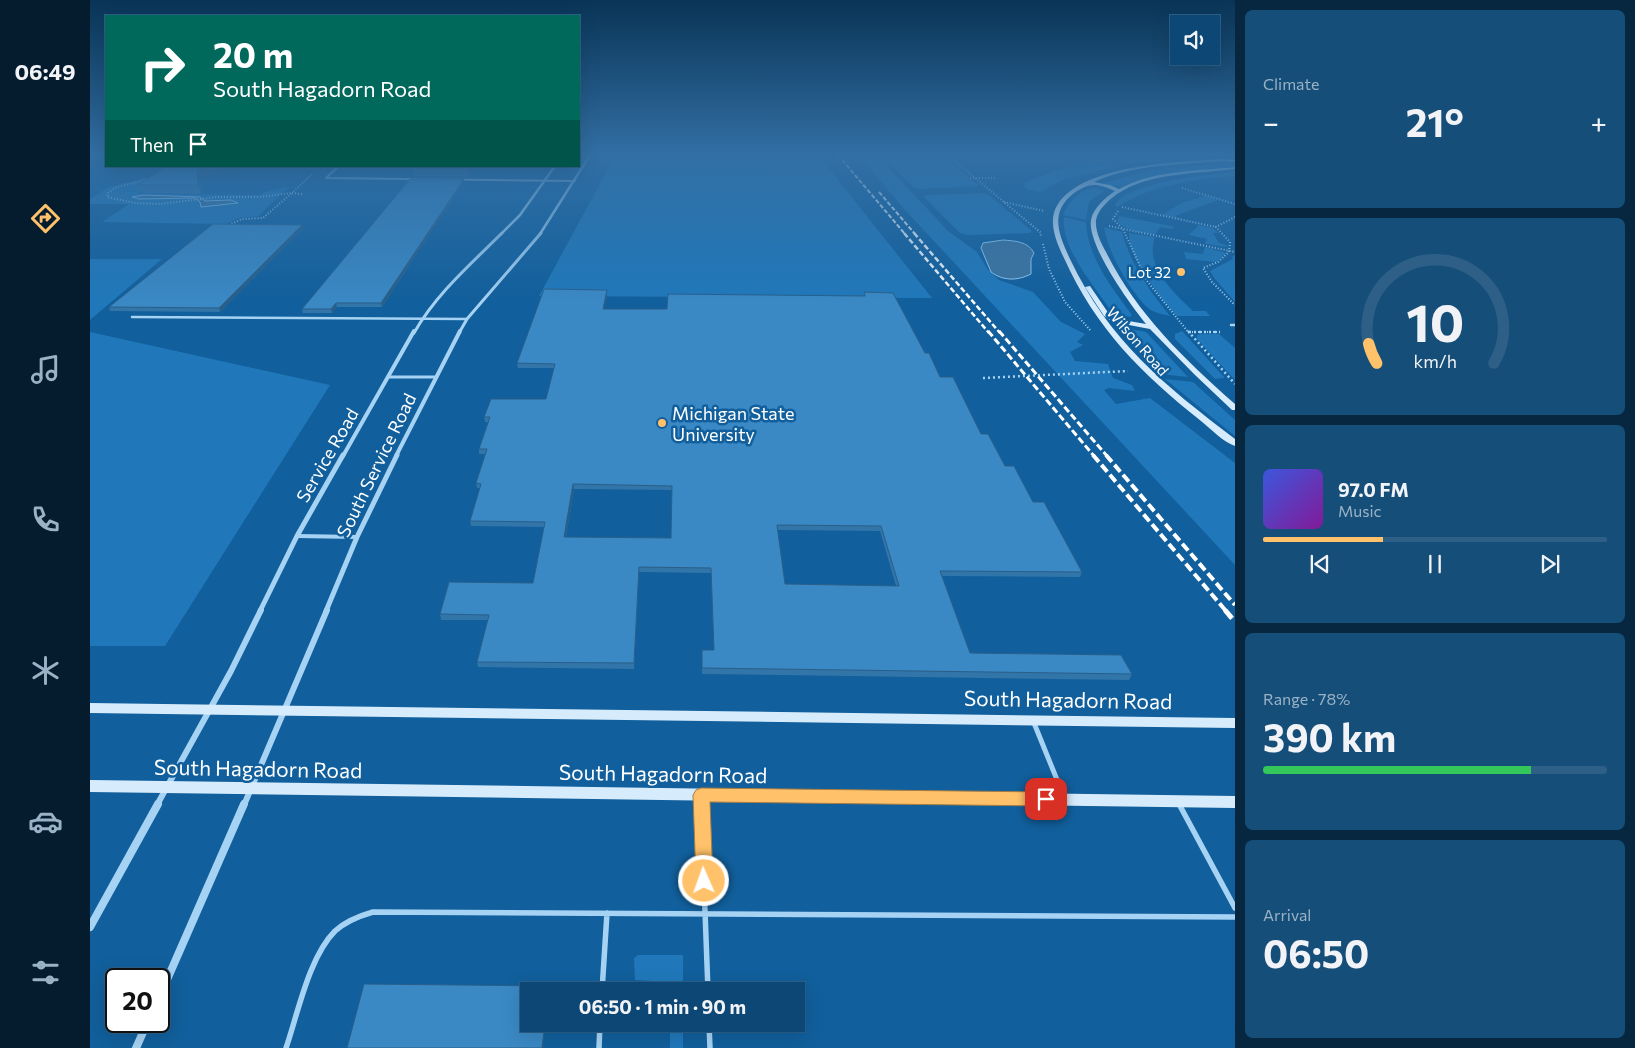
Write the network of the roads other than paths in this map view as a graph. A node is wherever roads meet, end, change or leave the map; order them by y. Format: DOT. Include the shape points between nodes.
graph roads {
  1 [pos="528,204"];
  2 [pos="559,204"];
  3 [pos="1061,204"];
  4 [pos="1104,204"];
  5 [pos="1074,275"];
  6 [pos="132,316"];
  7 [pos="422,318"];
  8 [pos="467,319"];
  9 [pos="1154,327"];
  10 [pos="390,377"];
  11 [pos="435,377"];
  12 [pos="1235,408"];
  13 [pos="1235,443"];
  14 [pos="297,536"];
  15 [pos="357,537"];
  16 [pos="90,708"];
  17 [pos="209,709"];
  18 [pos="286,709"];
  19 [pos="1033,720"];
  20 [pos="1235,723"];
  21 [pos="90,786"];
  22 [pos="166,788"];
  23 [pos="252,789"];
  24 [pos="701,795"];
  25 [pos="1065,799"];
  26 [pos="1178,801"];
  27 [pos="1235,802"];
  28 [pos="1235,908"];
  29 [pos="607,913"];
  30 [pos="706,914"];
  31 [pos="1235,916"];
  32 [pos="90,927"];
  33 [pos="170,973"];
  34 [pos="603,982"];
  35 [pos="708,982"];
  36 [pos="599,1032"];
  37 [pos="709,1032"];
  38 [pos="143,1033"];
  39 [pos="136,1048"];
  40 [pos="286,1048"];
  41 [pos="598,1048"];
  42 [pos="710,1048"];
  1 -- 7 [label="street, Service Road"];
  2 -- 8 [label="street, South Service Road" via="523,256"];
  3 -- 5 [label="street, Wilson Road" via="1055,214 1056,233"];
  4 -- 9 [label="street, Wilson Road" via="1094,218 1095,232 1109,269"];
  5 -- 9 [label="street" via="1089,288 1106,315 1115,321"];
  5 -- 13 [label="street, Wilson Road" via="1106,328 1135,360 1166,391"];
  6 -- 7 [label="lane"];
  7 -- 8 [label="lane"];
  7 -- 10 [label="street, Service Road"];
  8 -- 11 [label="street, South Service Road"];
  9 -- 12 [label="street, Wilson Road"];
  10 -- 11 [label="lane"];
  10 -- 14 [label="street, Service Road"];
  11 -- 15 [label="street, South Service Road"];
  14 -- 15 [label="lane"];
  14 -- 17 [label="street, Service Road"];
  15 -- 18 [label="street, South Service Road"];
  16 -- 17 [label="street, South Hagadorn Road"];
  17 -- 18 [label="street, South Hagadorn Road"];
  17 -- 22 [label="street, Service Road"];
  18 -- 19 [label="street, South Hagadorn Road"];
  18 -- 23 [label="street, South Service Road"];
  19 -- 20 [label="street, South Hagadorn Road"];
  19 -- 25 [label="lane"];
  21 -- 22 [label="street, South Hagadorn Road"];
  22 -- 23 [label="street, South Hagadorn Road"];
  22 -- 32 [label="street, Service Road"];
  23 -- 24 [label="street, South Hagadorn Road"];
  23 -- 33 [label="street, South Service Road"];
  24 -- 25 [label="street, South Hagadorn Road"];
  24 -- 30 [label="lane"];
  25 -- 26 [label="street, South Hagadorn Road"];
  26 -- 27 [label="street, South Hagadorn Road"];
  26 -- 28 [label="lane"];
  29 -- 30 [label="lane"];
  29 -- 34 [label="lane"];
  29 -- 40 [label="lane" via="373,912 360,915 347,921 323,944"];
  30 -- 31 [label="lane"];
  30 -- 35 [label="lane"];
  36 -- 41 [label="lane"];
  37 -- 42 [label="lane"];
  38 -- 39 [label="street"];
}
